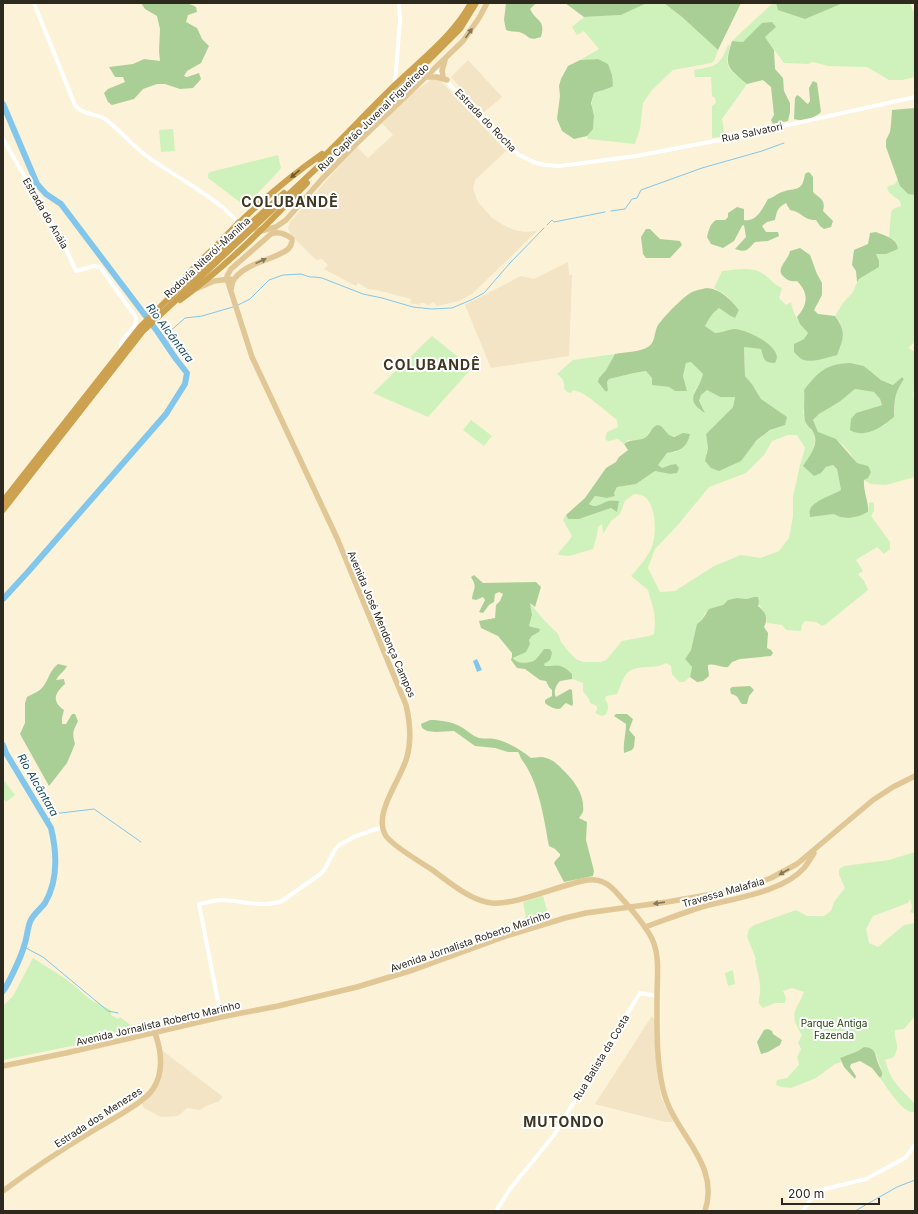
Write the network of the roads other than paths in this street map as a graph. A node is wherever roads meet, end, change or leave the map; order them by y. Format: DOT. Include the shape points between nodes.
graph roads {
  1 [pos="34,3"];
  2 [pos="399,3"];
  3 [pos="471,3"];
  4 [pos="476,3"];
  5 [pos="487,3"];
  6 [pos="445,60"];
  7 [pos="436,68"];
  8 [pos="396,71"];
  9 [pos="404,76"];
  10 [pos="426,77"];
  11 [pos="445,78"];
  12 [pos="395,84"];
  13 [pos="915,97"];
  14 [pos="3,139"];
  15 [pos="339,145"];
  16 [pos="589,162"];
  17 [pos="247,214"];
  18 [pos="286,220"];
  19 [pos="240,224"];
  20 [pos="251,228"];
  21 [pos="261,231"];
  22 [pos="228,232"];
  23 [pos="244,233"];
  24 [pos="287,235"];
  25 [pos="236,241"];
  26 [pos="264,241"];
  27 [pos="245,246"];
  28 [pos="220,268"];
  29 [pos="229,272"];
  30 [pos="236,276"];
  31 [pos="227,279"];
  32 [pos="231,289"];
  33 [pos="194,290"];
  34 [pos="166,301"];
  35 [pos="159,313"];
  36 [pos="140,327"];
  37 [pos="3,501"];
  38 [pos="3,510"];
  39 [pos="915,776"];
  40 [pos="382,827"];
  41 [pos="816,850"];
  42 [pos="629,907"];
  43 [pos="645,927"];
  44 [pos="657,996"];
  45 [pos="221,1017"];
  46 [pos="155,1033"];
  47 [pos="3,1066"];
  48 [pos="915,1145"];
  49 [pos="3,1191"];
  50 [pos="496,1211"];
  51 [pos="706,1211"];
  52 [pos="803,1211"];
  1 -- 19 [label="street" via="77,108 104,119 143,153 212,199"];
  2 -- 8 [label="street"];
  3 -- 9 [label="highway, Rodovia Niterói-Manilha" via="448,36"];
  4 -- 15 [label="highway, Rodovia Niterói-Manilha" via="449,40 388,101"];
  6 -- 5 [label="main road, Rua Capitão Juvenal Figueiredo, one-way" via="463,41"];
  6 -- 7 [label="main road, Rua Capitão Juvenal Figueiredo"];
  6 -- 11 [label="main road" via="442,71"];
  7 -- 10 [label="main road, Rua Capitão Juvenal Figueiredo"];
  7 -- 11 [label="street, Estrada do Rocha"];
  8 -- 9 [label="street"];
  8 -- 12 [label="street"];
  9 -- 12 [label="highway, Rodovia Niterói-Manilha"];
  10 -- 11 [label="main road"];
  10 -- 18 [label="main road, Rua Capitão Juvenal Figueiredo" via="335,165"];
  11 -- 16 [label="street, Estrada do Rocha" via="493,131 522,156 545,165 560,166"];
  12 -- 15 [label="highway, Rodovia Niterói-Manilha"];
  13 -- 16 [label="street, Rua Salvatori" via="725,139"];
  14 -- 36 [label="street, Estrada do Anáia" via="62,240 76,271 100,267"];
  15 -- 17 [label="highway, one-way" via="300,170"];
  15 -- 21 [label="highway"];
  15 -- 25 [label="highway, Rodovia Niterói-Manilha"];
  17 -- 19 [label="highway"];
  17 -- 20 [label="highway" via="247,222"];
  18 -- 21 [label="main road, Rua Capitão Juvenal Figueiredo" via="276,227"];
  18 -- 24 [label="main road"];
  19 -- 20 [label="main road"];
  19 -- 22 [label="highway"];
  19 -- 23 [label="main road"];
  20 -- 21 [label="main road"];
  21 -- 26 [label="main road"];
  21 -- 27 [label="highway"];
  22 -- 23 [label="highway" via="238,230"];
  22 -- 34 [label="highway"];
  23 -- 27 [label="main road"];
  24 -- 26 [label="main road" via="275,233"];
  30 -- 24 [label="main road, one-way" via="257,263 287,250 292,245"];
  25 -- 34 [label="highway, Rodovia Niterói-Manilha"];
  25 -- 35 [label="highway, Rodovia Niterói-Manilha"];
  26 -- 29 [label="main road"];
  27 -- 28 [label="highway"];
  28 -- 29 [label="main road" via="223,274"];
  28 -- 33 [label="highway"];
  29 -- 30 [label="main road" via="231,276"];
  29 -- 31 [label="main road"];
  30 -- 31 [label="main road"];
  30 -- 32 [label="main road"];
  31 -- 32 [label="main road, Avenida José Mendonça Campos"];
  31 -- 33 [label="main road" via="214,281"];
  32 -- 40 [label="main road, Avenida José Mendonça Campos" via="252,358 342,551 406,705 410,729 408,751 402,772 385,806"];
  33 -- 35 [label="highway"];
  34 -- 35 [label="highway, Rodovia Niterói-Manilha"];
  35 -- 36 [label="highway, Rodovia Niterói-Manilha"];
  36 -- 37 [label="highway, Rodovia Niterói-Manilha"];
  36 -- 38 [label="highway, Rodovia Niterói-Manilha"];
  39 -- 41 [label="main road, Avenida Jornalista Roberto Marinho" via="873,800"];
  40 -- 42 [label="main road" via="391,842 467,894 483,902 507,902 593,880 610,886"];
  40 -- 45 [label="street" via="341,844 336,848 323,872 282,901 261,905 222,900 199,904"];
  41 -- 42 [label="main road, Avenida Jornalista Roberto Marinho, one-way" via="780,874 742,889"];
  41 -- 43 [label="main road, Travessa Malafaia" via="805,867 786,881 754,894 694,909"];
  42 -- 43 [label="main road"];
  42 -- 45 [label="main road, Avenida Jornalista Roberto Marinho" via="565,918 380,981"];
  43 -- 44 [label="main road" via="656,949"];
  44 -- 50 [label="street, Rua Batista da Costa" via="640,993 554,1135 510,1189"];
  44 -- 51 [label="main road" via="657,1036 662,1087 673,1116 706,1171 709,1186"];
  45 -- 46 [label="main road, Avenida Jornalista Roberto Marinho"];
  46 -- 47 [label="main road, Avenida Jornalista Roberto Marinho"];
  46 -- 49 [label="main road, Estrada dos Menezes" via="160,1048 158,1079 147,1097"];
  48 -- 52 [label="street" via="905,1158 866,1179 820,1190"];
}
